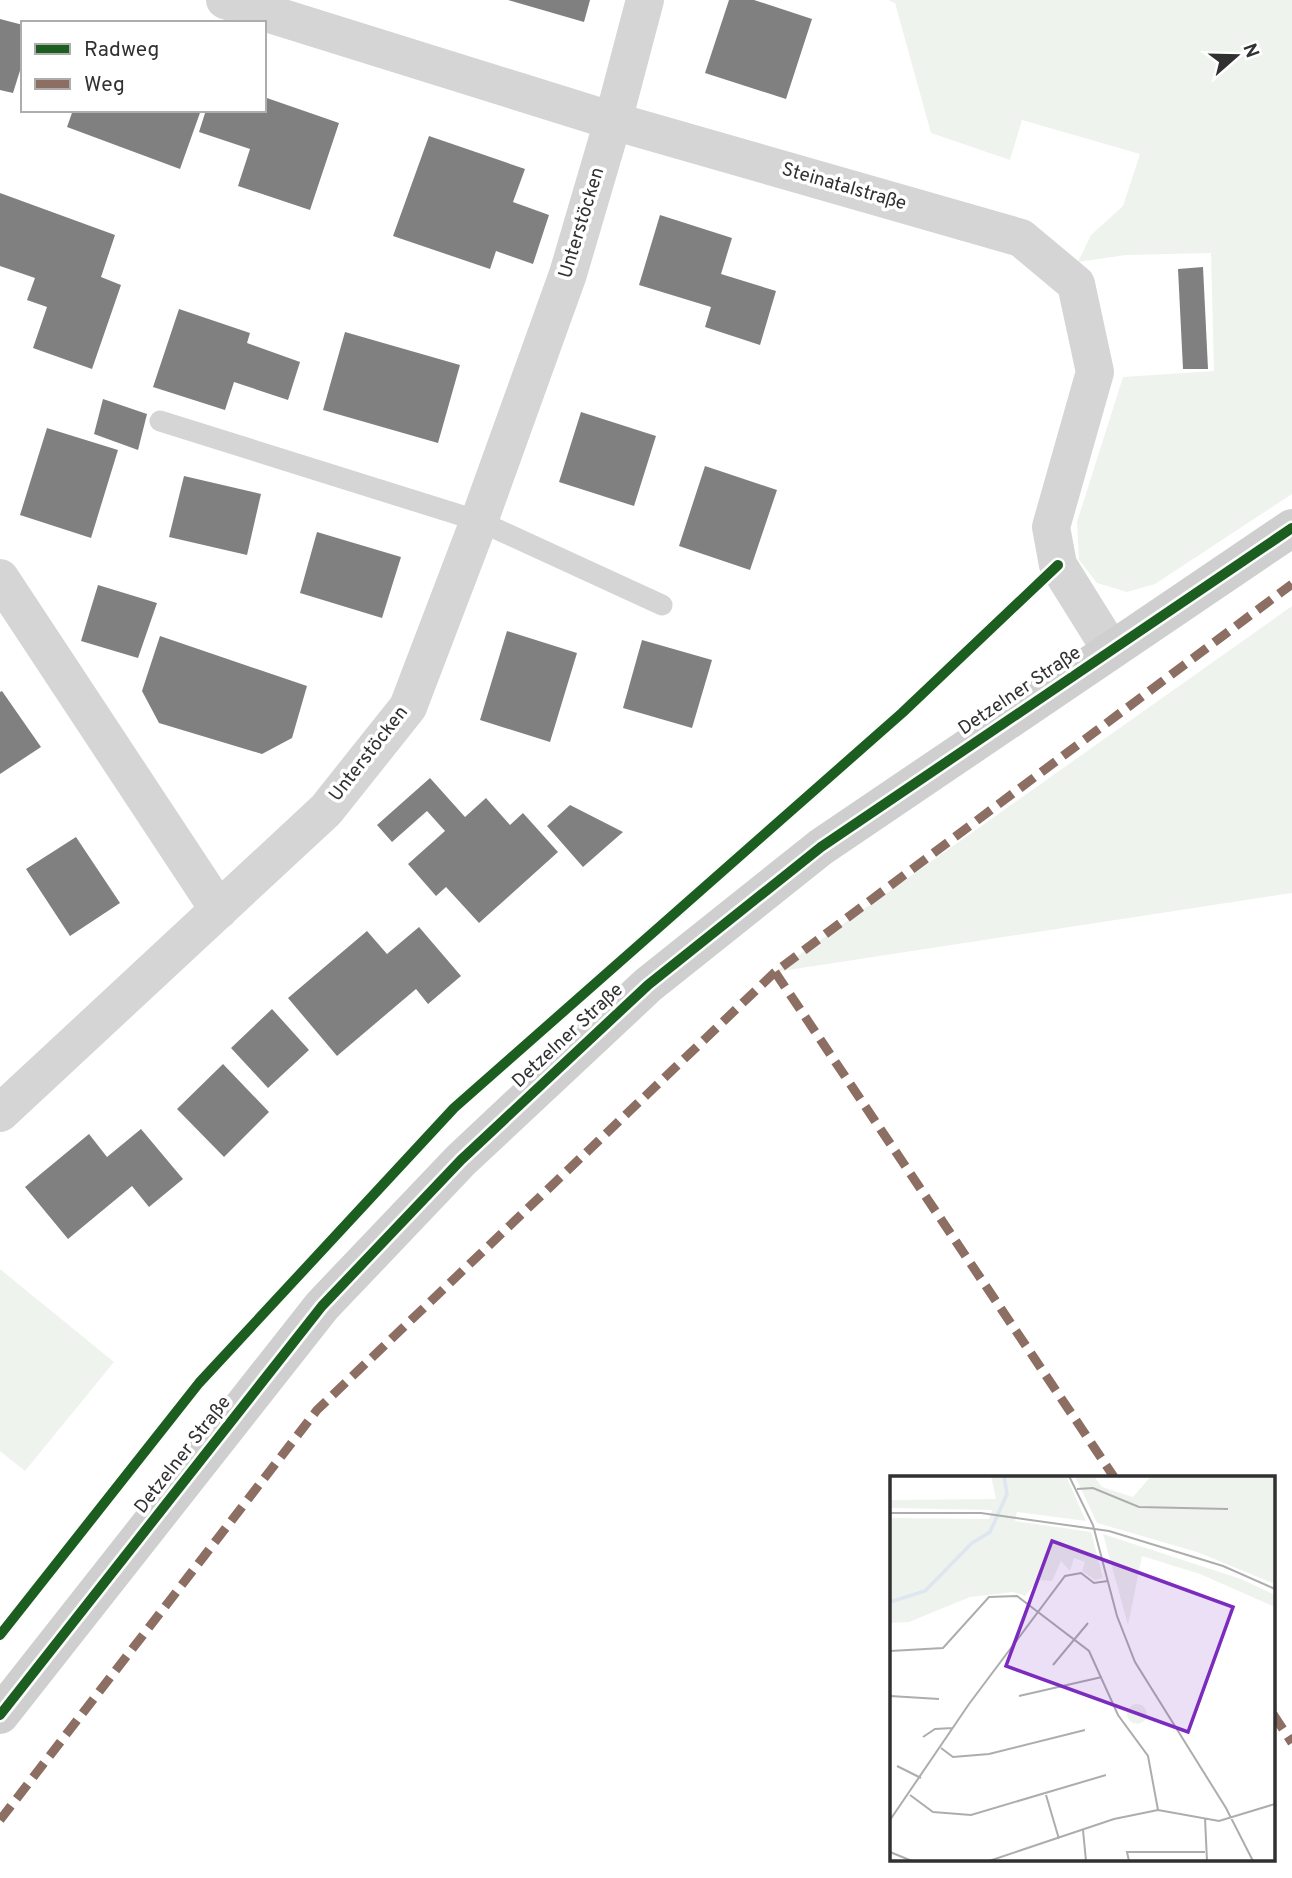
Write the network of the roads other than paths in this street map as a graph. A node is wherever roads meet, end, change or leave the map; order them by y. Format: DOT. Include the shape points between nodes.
graph roads {
  1 [pos="225,0"];
  2 [pos="645,0"];
  3 [pos="613,121"];
  4 [pos="160,421"];
  5 [pos="479,522"];
  6 [pos="1292,528"];
  7 [pos="0,578"];
  8 [pos="662,605"];
  9 [pos="1111,650"];
  10 [pos="219,910"];
  11 [pos="0,1113"];
  12 [pos="0,1715"];
  1 -- 3 [label="street, Steinatalstraße"];
  2 -- 3 [label="street, Unterstöcken"];
  3 -- 5 [label="street, Unterstöcken" via="568,274"];
  3 -- 9 [label="street, Steinatalstraße" via="1021,238 1076,284 1095,372 1051,527 1058,565"];
  4 -- 5 [label="lane"];
  5 -- 8 [label="lane"];
  5 -- 10 [label="street, Unterstöcken" via="408,707 326,810"];
  6 -- 9 [label="street, Detzelner Straße"];
  7 -- 10 [label="street"];
  9 -- 12 [label="street, Detzelner Straße" via="821,847 648,985 461,1160 322,1306"];
  10 -- 11 [label="street, Unterstöcken"];
}
